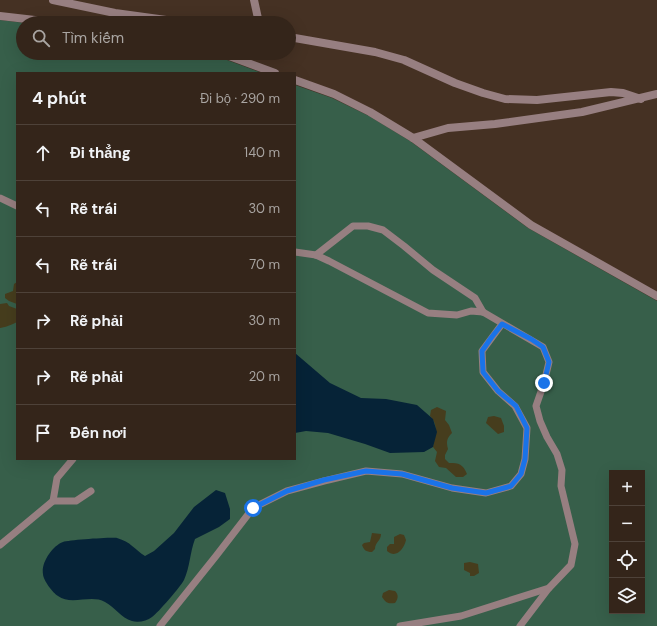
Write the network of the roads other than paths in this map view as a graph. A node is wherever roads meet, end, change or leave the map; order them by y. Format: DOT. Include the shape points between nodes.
graph roads {
  1 [pos="53,0"];
  2 [pos="254,0"];
  3 [pos="0,16"];
  4 [pos="137,16"];
  5 [pos="257,16"];
  6 [pos="16,18"];
  7 [pos="296,38"];
  8 [pos="240,60"];
  9 [pos="272,72"];
  10 [pos="296,80"];
  11 [pos="657,94"];
  12 [pos="641,99"];
  13 [pos="413,138"];
  14 [pos="0,198"];
  15 [pos="16,206"];
  16 [pos="296,252"];
  17 [pos="316,255"];
  18 [pos="657,296"];
  19 [pos="483,312"];
  20 [pos="502,324"];
  21 [pos="72,460"];
  22 [pos="91,491"];
  23 [pos="53,501"];
  24 [pos="0,545"];
  25 [pos="549,588"];
  26 [pos="160,626"];
  27 [pos="400,626"];
  28 [pos="520,626"];
  1 -- 4 [label="street"];
  2 -- 5 [label="street"];
  3 -- 6 [label="street"];
  7 -- 12 [label="street" via="376,52 404,60 455,83 504,99 537,100 611,92"];
  8 -- 9 [label="street"];
  10 -- 13 [label="street" via="334,94"];
  11 -- 12 [label="street"];
  12 -- 13 [label="street" via="582,112 448,128"];
  13 -- 18 [label="street" via="531,225"];
  14 -- 15 [label="lane"];
  16 -- 17 [label="lane"];
  17 -- 19 [label="lane" via="428,313 457,315 471,311"];
  17 -- 19 [label="lane" via="352,226 368,226 383,230 433,270 475,298"];
  19 -- 20 [label="lane"];
  20 -- 25 [label="lane" via="543,347 549,362 536,406 562,470 561,486 575,544 571,565"];
  20 -- 26 [label="lane" via="482,351 482,358 483,372 498,391 516,406 527,428 525,459 521,474 511,486 486,493 452,488 402,474 366,471 287,491 253,508"];
  21 -- 23 [label="lane" via="58,478"];
  22 -- 23 [label="lane" via="76,501"];
  23 -- 24 [label="lane"];
  25 -- 27 [label="lane" via="461,616"];
  25 -- 28 [label="lane"];
}
